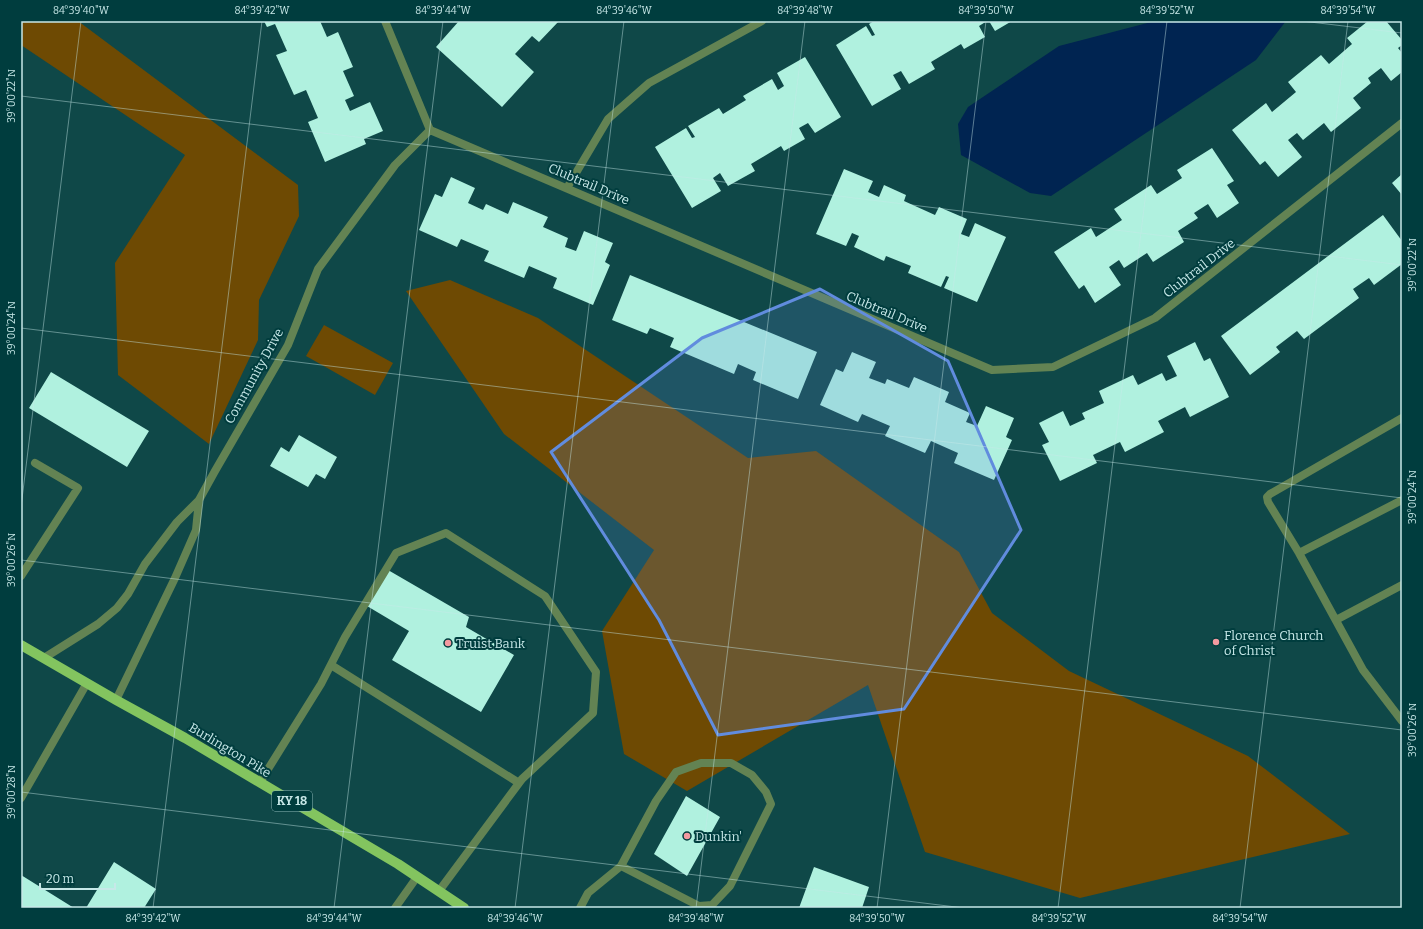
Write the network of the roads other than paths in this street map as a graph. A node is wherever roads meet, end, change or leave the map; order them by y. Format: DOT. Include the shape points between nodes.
graph roads {
  1 [pos="385,21"];
  2 [pos="762,21"];
  3 [pos="1402,123"];
  4 [pos="430,130"];
  5 [pos="567,188"];
  6 [pos="1402,418"];
  7 [pos="35,463"];
  8 [pos="199,500"];
  9 [pos="1402,500"];
  10 [pos="1299,553"];
  11 [pos="21,576"];
  12 [pos="1402,585"];
  13 [pos="1336,620"];
  14 [pos="21,645"];
  15 [pos="44,658"];
  16 [pos="331,665"];
  17 [pos="87,683"];
  18 [pos="116,700"];
  19 [pos="1402,721"];
  20 [pos="260,782"];
  21 [pos="519,783"];
  22 [pos="21,798"];
  23 [pos="621,866"];
  24 [pos="417,877"];
  25 [pos="439,891"];
  26 [pos="395,908"];
  27 [pos="464,908"];
  28 [pos="580,908"];
  1 -- 4 [label="street"];
  2 -- 5 [label="street" via="649,83 608,119"];
  3 -- 5 [label="street, Clubtrail Drive" via="1156,318 1053,367 992,370"];
  4 -- 5 [label="street, Clubtrail Drive"];
  4 -- 8 [label="street, Community Drive" via="395,165 318,269 288,345"];
  6 -- 10 [label="street" via="1267,497"];
  7 -- 11 [label="street" via="78,488"];
  8 -- 15 [label="street, Community Drive" via="177,522 145,564 117,608 98,624"];
  8 -- 18 [label="street, Community Drive" via="196,530"];
  9 -- 10 [label="street"];
  10 -- 13 [label="street"];
  12 -- 13 [label="street"];
  13 -- 19 [label="street" via="1363,670"];
  14 -- 15 [label="main road, Burlington Pike / KY 18"];
  15 -- 17 [label="main road, Burlington Pike / KY 18"];
  16 -- 20 [label="street"];
  16 -- 21 [label="street"];
  16 -- 21 [label="street" via="396,553 446,533 545,596 596,672 593,713"];
  17 -- 18 [label="main road, Burlington Pike / KY 18"];
  17 -- 22 [label="street"];
  18 -- 20 [label="main road, Burlington Pike / KY 18"];
  20 -- 24 [label="main road, Burlington Pike / KY 18"];
  21 -- 25 [label="street"];
  23 -- 23 [label="street" via="656,801 676,772 701,763 732,763 752,775 766,792 771,804 730,886 712,905 699,906"];
  23 -- 28 [label="street" via="588,893"];
  24 -- 25 [label="main road, Burlington Pike / KY 18"];
  24 -- 26 [label="street"];
  25 -- 27 [label="main road, Burlington Pike / KY 18"];
}
